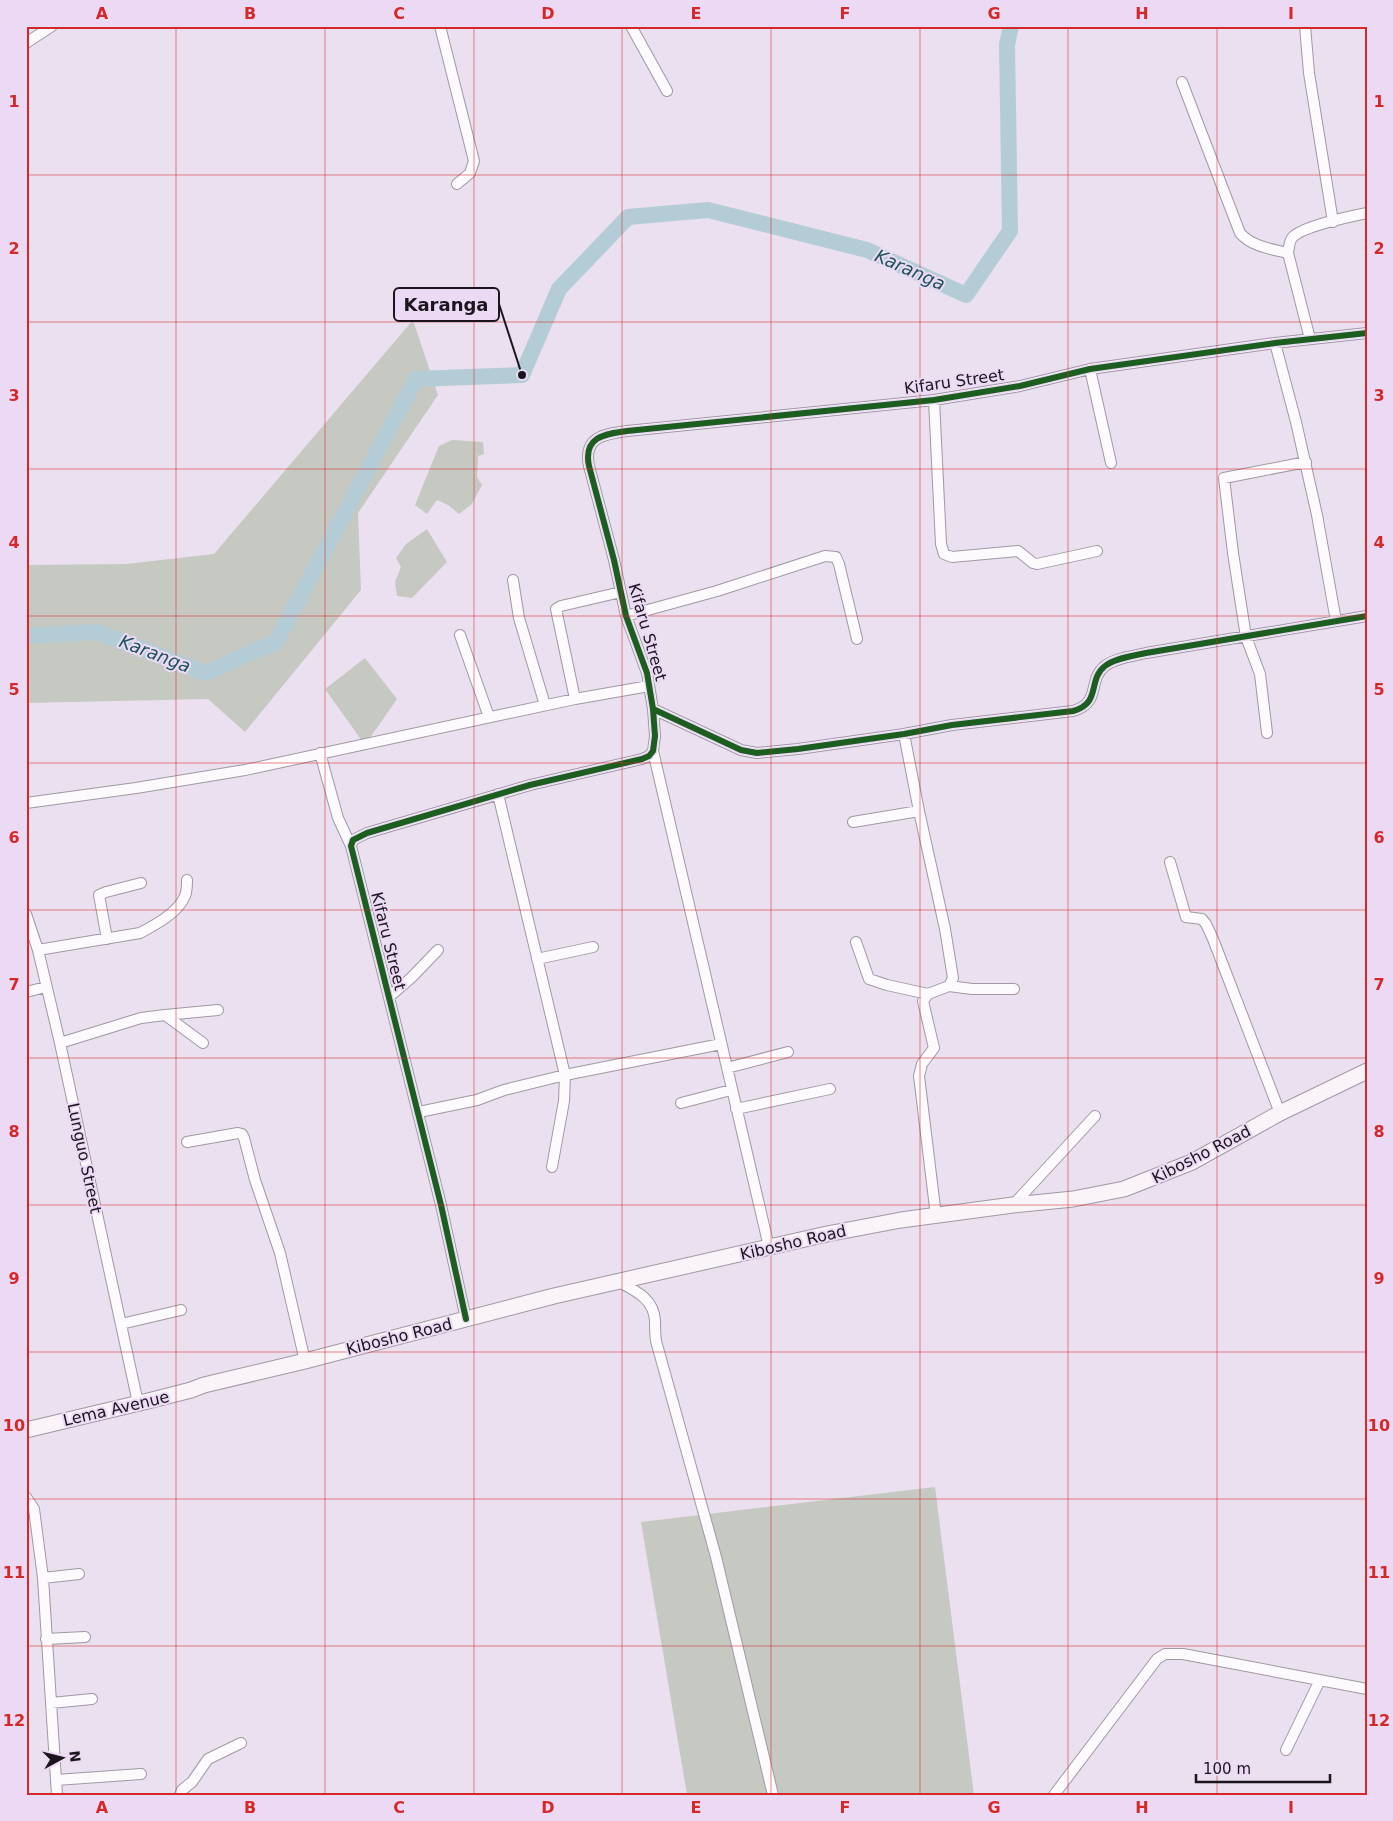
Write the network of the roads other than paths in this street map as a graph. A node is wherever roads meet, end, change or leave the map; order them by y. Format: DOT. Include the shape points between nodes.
graph roads {
  1 [pos="52,26"];
  2 [pos="440,26"];
  3 [pos="630,26"];
  4 [pos="1305,26"];
  5 [pos="26,43"];
  6 [pos="1182,82"];
  7 [pos="667,92"];
  8 [pos="457,184"];
  9 [pos="1367,213"];
  10 [pos="1333,222"];
  11 [pos="1288,253"];
  12 [pos="1367,333"];
  13 [pos="1310,339"];
  14 [pos="1275,343"];
  15 [pos="1090,369"];
  16 [pos="934,400"];
  17 [pos="1306,462"];
  18 [pos="1111,463"];
  19 [pos="1097,551"];
  20 [pos="513,580"];
  21 [pos="621,592"];
  22 [pos="626,616"];
  23 [pos="1367,616"];
  24 [pos="1336,621"];
  25 [pos="460,635"];
  26 [pos="1246,637"];
  27 [pos="857,639"];
  28 [pos="649,686"];
  29 [pos="575,699"];
  30 [pos="546,705"];
  31 [pos="653,709"];
  32 [pos="489,717"];
  33 [pos="1267,733"];
  34 [pos="904,734"];
  35 [pos="653,751"];
  36 [pos="320,753"];
  37 [pos="498,794"];
  38 [pos="26,803"];
  39 [pos="919,811"];
  40 [pos="853,822"];
  41 [pos="351,846"];
  42 [pos="1170,862"];
  43 [pos="187,880"];
  44 [pos="141,883"];
  45 [pos="26,914"];
  46 [pos="107,939"];
  47 [pos="856,942"];
  48 [pos="593,946"];
  49 [pos="38,950"];
  50 [pos="438,950"];
  51 [pos="537,960"];
  52 [pos="949,986"];
  53 [pos="46,987"];
  54 [pos="1014,989"];
  55 [pos="26,992"];
  56 [pos="928,994"];
  57 [pos="389,997"];
  58 [pos="218,1010"];
  59 [pos="165,1015"];
  60 [pos="203,1043"];
  61 [pos="60,1044"];
  62 [pos="721,1044"];
  63 [pos="788,1052"];
  64 [pos="726,1068"];
  65 [pos="1367,1071"];
  66 [pos="565,1075"];
  67 [pos="830,1089"];
  68 [pos="731,1090"];
  69 [pos="681,1103"];
  70 [pos="736,1109"];
  71 [pos="418,1112"];
  72 [pos="1280,1113"];
  73 [pos="1095,1116"];
  74 [pos="187,1142"];
  75 [pos="552,1167"];
  76 [pos="1013,1205"];
  77 [pos="936,1216"];
  78 [pos="769,1247"];
  79 [pos="619,1282"];
  80 [pos="181,1310"];
  81 [pos="466,1319"];
  82 [pos="121,1324"];
  83 [pos="305,1361"];
  84 [pos="204,1385"];
  85 [pos="138,1403"];
  86 [pos="26,1430"];
  87 [pos="26,1497"];
  88 [pos="79,1574"];
  89 [pos="43,1578"];
  90 [pos="85,1636"];
  91 [pos="46,1639"];
  92 [pos="1320,1680"];
  93 [pos="1367,1689"];
  94 [pos="92,1699"];
  95 [pos="51,1703"];
  96 [pos="241,1743"];
  97 [pos="1286,1750"];
  98 [pos="141,1774"];
  99 [pos="56,1780"];
  100 [pos="57,1795"];
  101 [pos="180,1795"];
  102 [pos="774,1795"];
  103 [pos="1054,1795"];
  1 -- 5 [label="street"];
  2 -- 8 [label="street" via="474,161 470,173"];
  3 -- 7 [label="street"];
  4 -- 10 [label="street" via="1309,73"];
  6 -- 11 [label="street" via="1240,233 1255,245"];
  9 -- 10 [label="street"];
  10 -- 11 [label="street" via="1293,236"];
  11 -- 13 [label="street"];
  12 -- 13 [label="street, Kifaru Street"];
  13 -- 14 [label="street, Kifaru Street"];
  14 -- 15 [label="street, Kifaru Street"];
  14 -- 17 [label="street"];
  15 -- 16 [label="street, Kifaru Street" via="1020,386"];
  15 -- 18 [label="street"];
  16 -- 19 [label="street" via="944,554 952,557 1018,551 1037,564"];
  16 -- 21 [label="street, Kifaru Street" via="628,431 602,436 592,442 587,450 589,466"];
  17 -- 24 [label="street"];
  17 -- 26 [label="street" via="1224,478"];
  20 -- 30 [label="street" via="519,618"];
  21 -- 22 [label="street, Kifaru Street"];
  21 -- 29 [label="street" via="556,609"];
  22 -- 27 [label="street" via="830,556 836,557 840,564"];
  22 -- 28 [label="street, Kifaru Street"];
  23 -- 24 [label="street"];
  24 -- 26 [label="street"];
  25 -- 32 [label="street"];
  26 -- 33 [label="street" via="1260,674"];
  26 -- 34 [label="street" via="1146,653 1106,664 1097,675 1089,703 1081,709"];
  28 -- 29 [label="street"];
  28 -- 31 [label="street, Kifaru Street"];
  29 -- 30 [label="street"];
  30 -- 32 [label="street"];
  31 -- 34 [label="street" via="749,753"];
  31 -- 35 [label="street, Kifaru Street"];
  32 -- 36 [label="street"];
  34 -- 39 [label="street"];
  35 -- 37 [label="street" via="642,759"];
  35 -- 62 [label="street, Kifaru Street"];
  36 -- 38 [label="street" via="244,770"];
  36 -- 41 [label="street, Kifaru Street" via="336,812"];
  37 -- 41 [label="street" via="367,832 354,840"];
  37 -- 51 [label="street"];
  39 -- 40 [label="street"];
  39 -- 52 [label="street" via="952,968 953,978"];
  41 -- 57 [label="street, Kifaru Street"];
  42 -- 72 [label="street" via="1186,917 1202,919 1213,939"];
  43 -- 46 [label="street" via="185,897 154,925 140,933"];
  44 -- 46 [label="street" via="98,895"];
  45 -- 49 [label="street, Lunguo Street"];
  46 -- 49 [label="street"];
  47 -- 56 [label="street" via="869,979"];
  48 -- 51 [label="street"];
  49 -- 53 [label="street, Lunguo Street"];
  50 -- 57 [label="street"];
  51 -- 66 [label="street"];
  52 -- 54 [label="street"];
  52 -- 56 [label="street"];
  53 -- 55 [label="street"];
  53 -- 61 [label="street, Lunguo Street"];
  56 -- 77 [label="street" via="923,1005 934,1048 922,1064 919,1076"];
  57 -- 71 [label="street, Kifaru Street"];
  58 -- 59 [label="street"];
  59 -- 60 [label="street"];
  59 -- 61 [label="street" via="120,1024"];
  61 -- 82 [label="street, Lunguo Street"];
  62 -- 64 [label="street, Kifaru Street"];
  62 -- 66 [label="street"];
  63 -- 64 [label="street"];
  64 -- 68 [label="street, Kifaru Street"];
  65 -- 72 [label="main road, Kibosho Road"];
  66 -- 71 [label="street" via="477,1100"];
  66 -- 75 [label="street" via="564,1101"];
  67 -- 70 [label="street"];
  68 -- 69 [label="street"];
  68 -- 70 [label="street, Kifaru Street"];
  70 -- 78 [label="street, Kifaru Street"];
  71 -- 81 [label="street, Kifaru Street"];
  72 -- 76 [label="main road, Kibosho Road" via="1192,1162 1146,1182 1093,1196"];
  73 -- 76 [label="street"];
  74 -- 83 [label="street" via="242,1134 280,1253"];
  76 -- 77 [label="main road, Kibosho Road"];
  77 -- 78 [label="main road, Kibosho Road" via="846,1230"];
  78 -- 79 [label="main road, Kibosho Road"];
  79 -- 81 [label="main road, Kibosho Road"];
  79 -- 102 [label="street" via="641,1294 653,1309 657,1346 716,1556"];
  80 -- 82 [label="street"];
  81 -- 83 [label="main road, Kibosho Road"];
  82 -- 85 [label="street, Lunguo Street"];
  83 -- 84 [label="main road, Kibosho Road"];
  84 -- 85 [label="main road, Lema Avenue"];
  85 -- 86 [label="main road, Lema Avenue"];
  87 -- 89 [label="street" via="34,1509"];
  88 -- 89 [label="street"];
  89 -- 91 [label="street"];
  90 -- 91 [label="street"];
  91 -- 95 [label="street"];
  92 -- 93 [label="street"];
  92 -- 97 [label="street"];
  92 -- 103 [label="street" via="1183,1654 1165,1654 1157,1659"];
  94 -- 95 [label="street"];
  95 -- 99 [label="street"];
  96 -- 101 [label="street" via="208,1759"];
  98 -- 99 [label="street"];
  99 -- 100 [label="street"];
}
